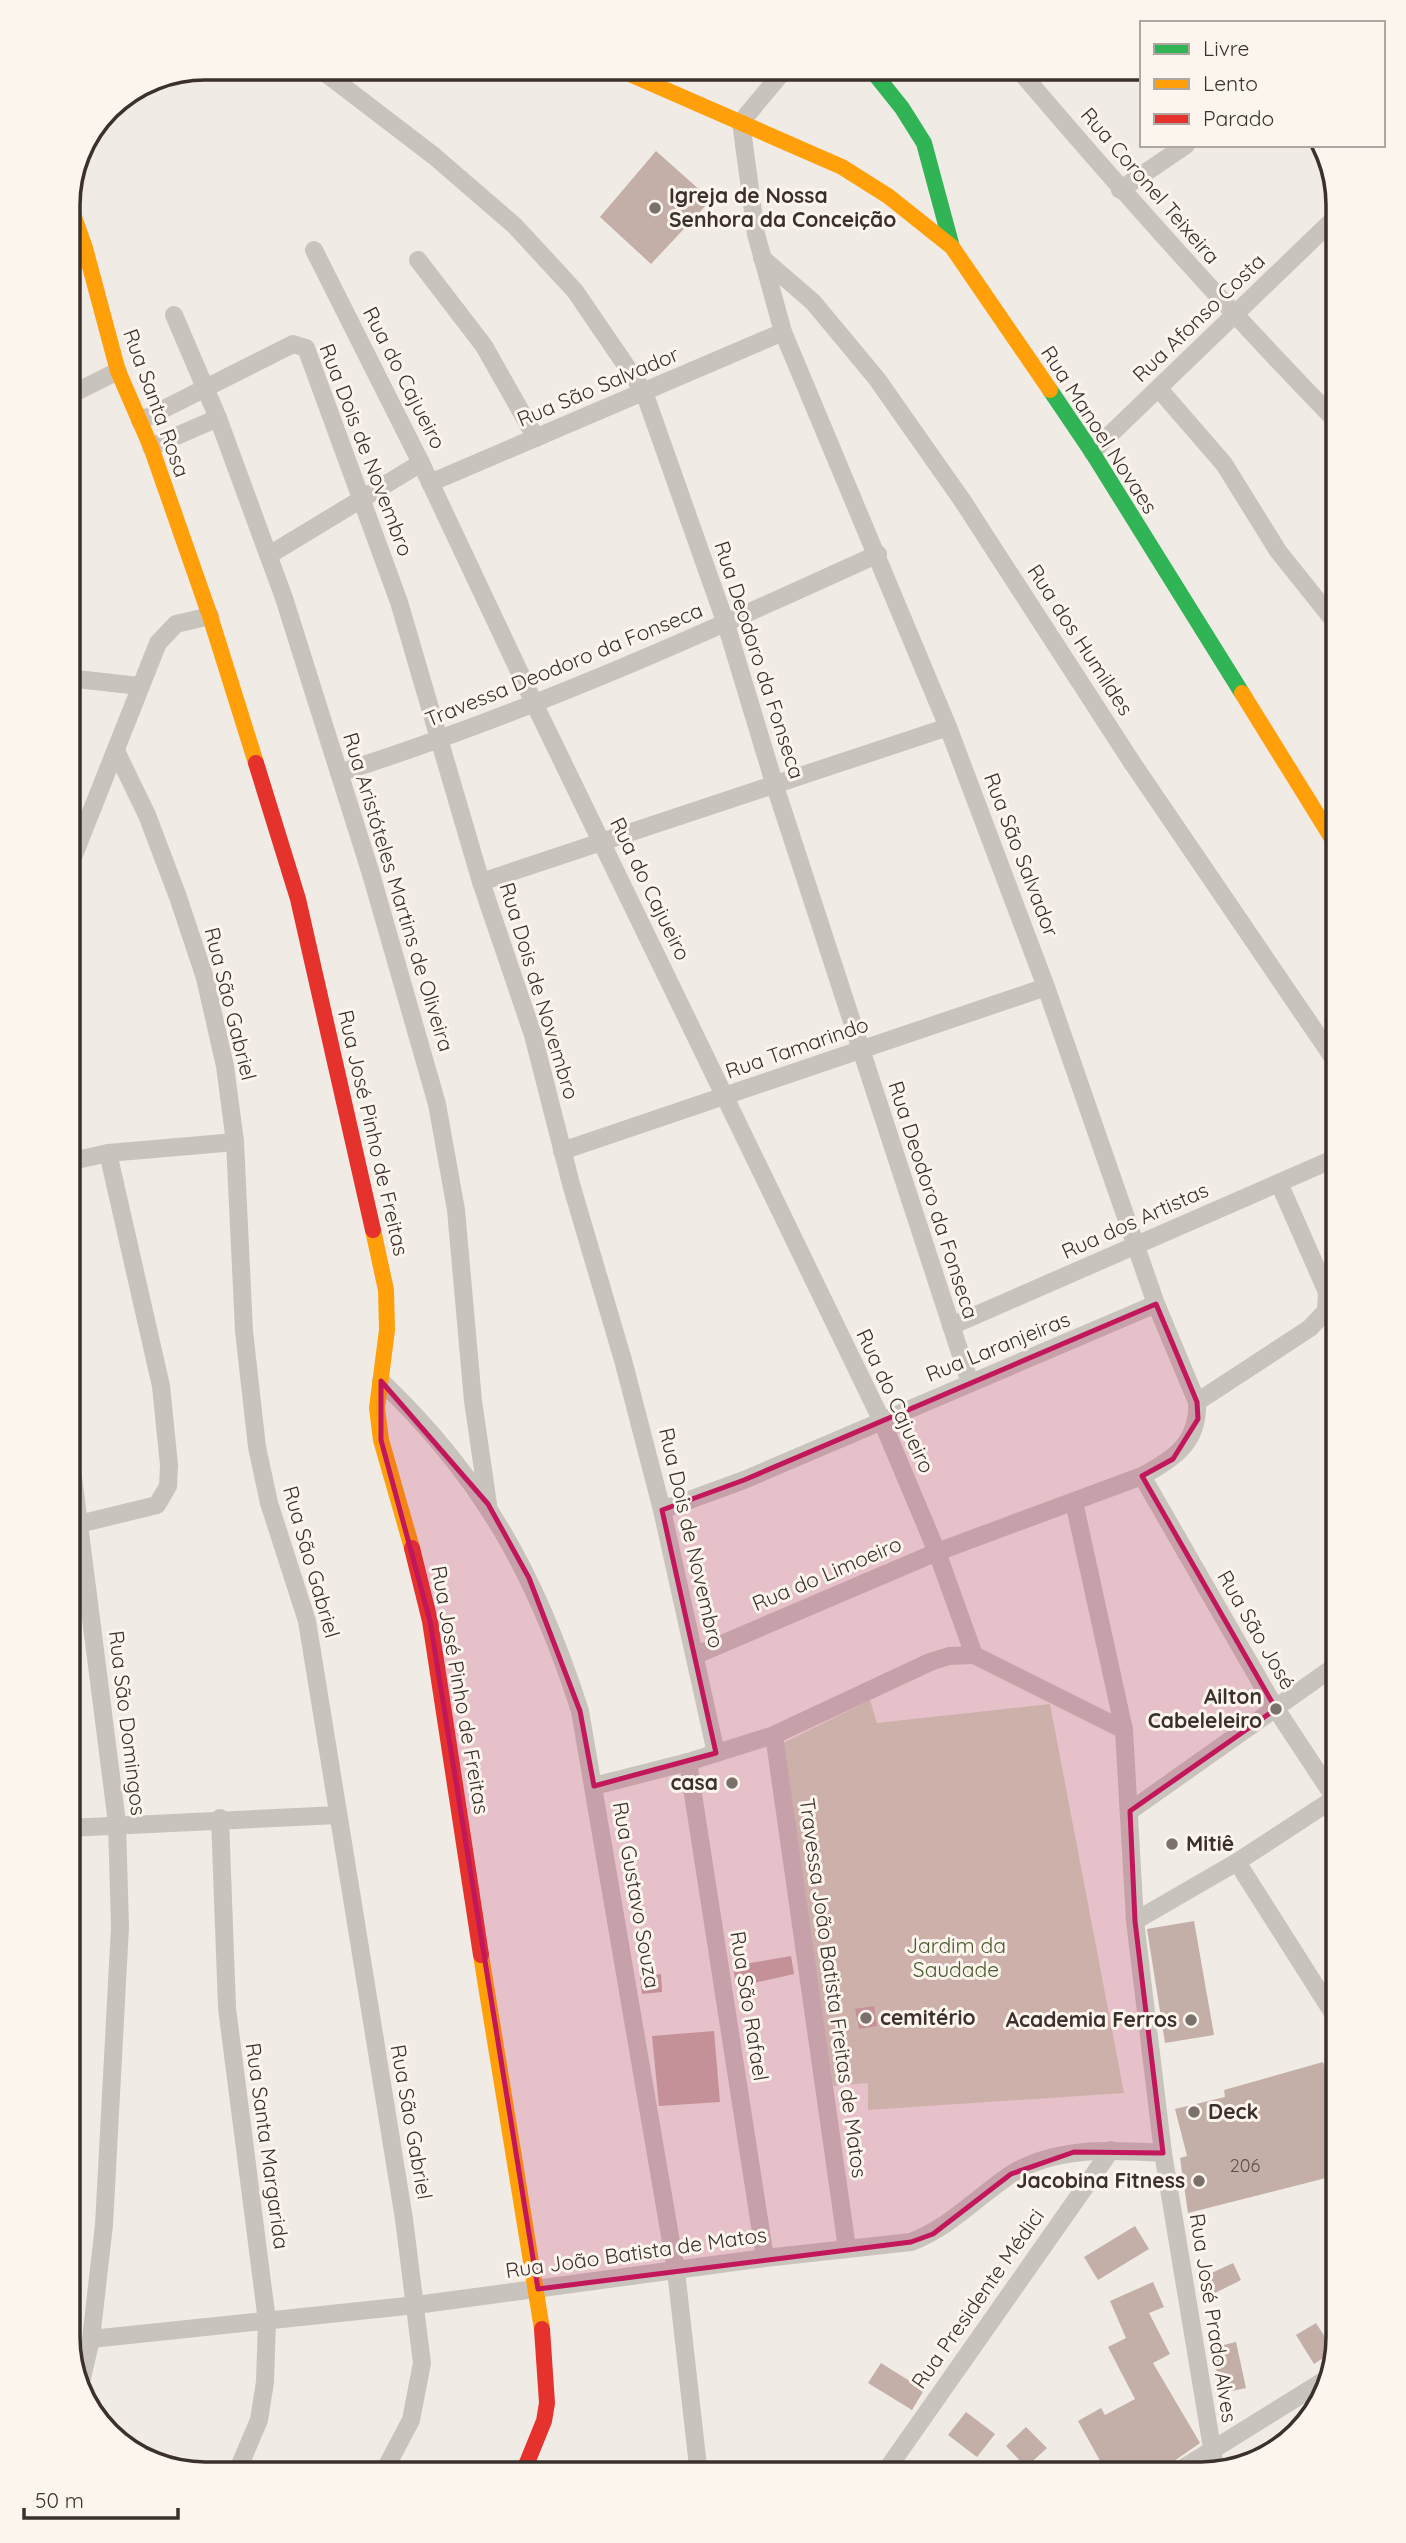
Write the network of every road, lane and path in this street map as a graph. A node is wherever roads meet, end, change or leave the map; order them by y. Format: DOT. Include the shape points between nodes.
graph roads {
  1 [pos="336,81"];
  2 [pos="642,81"];
  3 [pos="775,81"];
  4 [pos="880,81"];
  5 [pos="1028,81"];
  6 [pos="741,122"];
  7 [pos="1183,147"];
  8 [pos="1120,190"];
  9 [pos="1326,227"];
  10 [pos="81,237"];
  11 [pos="952,247"];
  12 [pos="314,250"];
  13 [pos="762,258"];
  14 [pos="418,260"];
  15 [pos="174,315"];
  16 [pos="1234,316"];
  17 [pos="783,332"];
  18 [pos="118,371"];
  19 [pos="1158,389"];
  20 [pos="81,390"];
  21 [pos="206,390"];
  22 [pos="645,392"];
  23 [pos="1326,411"];
  24 [pos="218,418"];
  25 [pos="140,421"];
  26 [pos="536,438"];
  27 [pos="150,447"];
  28 [pos="1092,452"];
  29 [pos="421,463"];
  30 [pos="430,483"];
  31 [pos="362,498"];
  32 [pos="878,554"];
  33 [pos="269,555"];
  34 [pos="1326,611"];
  35 [pos="210,616"];
  36 [pos="726,624"];
  37 [pos="81,679"];
  38 [pos="139,686"];
  39 [pos="535,705"];
  40 [pos="948,727"];
  41 [pos="440,741"];
  42 [pos="116,751"];
  43 [pos="339,773"];
  44 [pos="775,786"];
  45 [pos="1326,829"];
  46 [pos="81,839"];
  47 [pos="602,841"];
  48 [pos="481,882"];
  49 [pos="1046,987"];
  50 [pos="1326,1047"];
  51 [pos="860,1049"];
  52 [pos="724,1097"];
  53 [pos="235,1142"];
  54 [pos="562,1151"];
  55 [pos="108,1153"];
  56 [pos="81,1159"];
  57 [pos="1326,1162"];
  58 [pos="1279,1183"];
  59 [pos="1135,1247"];
  60 [pos="1326,1290"];
  61 [pos="1326,1302"];
  62 [pos="1156,1304"];
  63 [pos="951,1326"];
  64 [pos="381,1381"];
  65 [pos="970,1383"];
  66 [pos="1197,1402"];
  67 [pos="881,1419"];
  68 [pos="1142,1476"];
  69 [pos="1074,1502"];
  70 [pos="488,1504"];
  71 [pos="662,1510"];
  72 [pos="80,1524"];
  73 [pos="80,1535"];
  74 [pos="937,1552"];
  75 [pos="696,1655"];
  76 [pos="974,1656"];
  77 [pos="1326,1673"];
  78 [pos="1276,1709"];
  79 [pos="1125,1730"];
  80 [pos="774,1735"];
  81 [pos="716,1753"];
  82 [pos="688,1762"];
  83 [pos="1326,1783"];
  84 [pos="594,1786"];
  85 [pos="1326,1806"];
  86 [pos="1130,1811"];
  87 [pos="338,1815"];
  88 [pos="220,1818"];
  89 [pos="117,1823"];
  90 [pos="80,1827"];
  91 [pos="1237,1862"];
  92 [pos="1135,1921"];
  93 [pos="1326,2002"];
  94 [pos="1111,2150"];
  95 [pos="1163,2152"];
  96 [pos="847,2248"];
  97 [pos="765,2258"];
  98 [pos="676,2271"];
  99 [pos="538,2289"];
  100 [pos="416,2305"];
  101 [pos="267,2321"];
  102 [pos="91,2339"];
  103 [pos="84,2368"];
  104 [pos="1316,2386"];
  105 [pos="1212,2452"];
  106 [pos="1214,2461"];
  107 [pos="241,2462"];
  108 [pos="388,2462"];
  109 [pos="528,2462"];
  110 [pos="698,2462"];
  111 [pos="892,2462"];
  112 [pos="1195,2462"];
  1 -- 22 [label="street, Rua Deodoro da Fonseca" via="515,226 575,292"];
  2 -- 6 [label="street, Rua Manoel Novaes"];
  3 -- 6 [label="street"];
  4 -- 11 [label="street" via="924,144"];
  5 -- 8 [label="street, Rua Coronel Teixeira"];
  6 -- 11 [label="street, Rua Manoel Novaes" via="863,179"];
  6 -- 13 [label="street, Rua São Salvador"];
  7 -- 8 [label="street"];
  8 -- 16 [label="street, Rua Coronel Teixeira"];
  9 -- 16 [label="street, Rua Afonso Costa"];
  10 -- 18 [label="street, Rua Santa Rosa"];
  11 -- 28 [label="street, Rua Manoel Novaes"];
  12 -- 29 [label="street, Rua do Cajueiro"];
  13 -- 17 [label="street, Rua São Salvador"];
  13 -- 50 [label="street, Rua dos Humildes" via="813,302 877,379"];
  14 -- 26 [label="street" via="484,346"];
  15 -- 21 [label="street, Rua Aristóteles Martins de Oliveira"];
  16 -- 19 [label="street, Rua Afonso Costa"];
  16 -- 23 [label="street, Rua Coronel Teixeira"];
  17 -- 22 [label="street, Rua São Salvador"];
  17 -- 32 [label="street, Rua São Salvador"];
  18 -- 20 [label="street"];
  18 -- 25 [label="street, Rua Santa Rosa"];
  19 -- 28 [label="street, Rua Afonso Costa"];
  19 -- 34 [label="street" via="1210,446 1278,551"];
  21 -- 24 [label="street, Rua Aristóteles Martins de Oliveira"];
  21 -- 25 [label="street"];
  21 -- 31 [label="street, Rua Dois de Novembro" via="293,344 306,348"];
  22 -- 26 [label="street, Rua São Salvador"];
  22 -- 36 [label="street, Rua Deodoro da Fonseca"];
  24 -- 27 [label="street"];
  24 -- 33 [label="street, Rua Aristóteles Martins de Oliveira"];
  25 -- 27 [label="street, Rua Santa Rosa"];
  26 -- 30 [label="street, Rua São Salvador"];
  27 -- 35 [label="street, Rua Santa Rosa"];
  28 -- 45 [label="street, Rua Manoel Novaes"];
  29 -- 30 [label="street, Rua do Cajueiro"];
  29 -- 31 [label="street"];
  30 -- 39 [label="street, Rua do Cajueiro"];
  31 -- 33 [label="street"];
  31 -- 41 [label="street, Rua Dois de Novembro"];
  32 -- 36 [label="street, Travessa Deodoro da Fonseca"];
  32 -- 40 [label="street, Rua São Salvador"];
  33 -- 43 [label="street, Rua Aristóteles Martins de Oliveira"];
  35 -- 38 [label="street" via="168,629"];
  35 -- 64 [label="street, Rua José Pinho de Freitas" via="298,899 372,1219 386,1290"];
  36 -- 39 [label="street, Travessa Deodoro da Fonseca"];
  36 -- 44 [label="street, Rua Deodoro da Fonseca"];
  37 -- 38 [label="street"];
  38 -- 42 [label="street"];
  39 -- 41 [label="street, Travessa Deodoro da Fonseca"];
  39 -- 47 [label="street, Rua do Cajueiro"];
  40 -- 44 [label="street"];
  40 -- 49 [label="street, Rua São Salvador"];
  41 -- 43 [label="street, Travessa Deodoro da Fonseca"];
  41 -- 48 [label="street, Rua Dois de Novembro"];
  42 -- 46 [label="street"];
  42 -- 53 [label="street, Rua São Gabriel" via="147,815 205,978 225,1066"];
  43 -- 70 [label="street, Rua Aristóteles Martins de Oliveira" via="437,1104 456,1210 473,1401"];
  44 -- 47 [label="street"];
  44 -- 51 [label="street, Rua Deodoro da Fonseca"];
  47 -- 48 [label="street"];
  47 -- 52 [label="street, Rua do Cajueiro"];
  48 -- 54 [label="street, Rua Dois de Novembro" via="533,1035"];
  49 -- 51 [label="street, Rua Tamarindo"];
  49 -- 59 [label="street, Rua São Salvador"];
  51 -- 52 [label="street, Rua Tamarindo"];
  51 -- 63 [label="street, Rua Deodoro da Fonseca"];
  52 -- 54 [label="street, Rua Tamarindo"];
  52 -- 67 [label="street, Rua do Cajueiro"];
  53 -- 55 [label="street"];
  53 -- 87 [label="street, Rua São Gabriel" via="244,1331 257,1447 269,1503 306,1621"];
  54 -- 71 [label="street, Rua Dois de Novembro"];
  55 -- 56 [label="street"];
  55 -- 72 [label="street" via="161,1386 168,1486 157,1505"];
  57 -- 58 [label="street, Rua dos Artistas"];
  58 -- 59 [label="street, Rua dos Artistas"];
  58 -- 60 [label="street"];
  59 -- 62 [label="street, Rua São Salvador"];
  59 -- 63 [label="street, Rua dos Artistas"];
  61 -- 66 [label="street" via="1325,1311 1310,1328"];
  62 -- 65 [label="street, Rua Laranjeiras"];
  62 -- 66 [label="street, Rua São Salvador"];
  63 -- 65 [label="street, Rua Deodoro da Fonseca"];
  64 -- 70 [label="street, Rua Gustavo Souza" via="443,1445"];
  64 -- 99 [label="street, Rua José Pinho de Freitas" via="377,1408 381,1440 430,1620"];
  65 -- 67 [label="street, Rua Laranjeiras"];
  66 -- 68 [label="street" via="1198,1419 1187,1444 1173,1460"];
  67 -- 71 [label="street, Rua Laranjeiras" via="744,1480"];
  67 -- 74 [label="street, Rua do Cajueiro"];
  68 -- 69 [label="street"];
  68 -- 78 [label="street, Rua São José"];
  69 -- 74 [label="street"];
  69 -- 79 [label="street, Rua José Prado Alves"];
  70 -- 84 [label="street, Rua Gustavo Souza" via="557,1641 580,1712"];
  71 -- 75 [label="street, Rua Dois de Novembro"];
  73 -- 89 [label="street, Rua São Domingos"];
  74 -- 75 [label="street, Rua do Limoeiro"];
  74 -- 76 [label="street, Rua do Cajueiro"];
  75 -- 81 [label="street, Rua Dois de Novembro"];
  76 -- 79 [label="street"];
  76 -- 80 [label="street" via="930,1662"];
  77 -- 78 [label="street"];
  78 -- 83 [label="street, Rua São José"];
  78 -- 86 [label="street"];
  79 -- 86 [label="street, Rua José Prado Alves"];
  80 -- 81 [label="street"];
  80 -- 96 [label="street, Travessa João Batista Freitas de Matos"];
  81 -- 82 [label="street"];
  82 -- 84 [label="street"];
  82 -- 97 [label="street, Rua São Rafael"];
  84 -- 98 [label="street, Rua Gustavo Souza"];
  85 -- 91 [label="street"];
  86 -- 92 [label="street, Rua José Prado Alves"];
  87 -- 88 [label="street"];
  87 -- 100 [label="street, Rua São Gabriel"];
  88 -- 89 [label="street"];
  88 -- 101 [label="street, Rua Santa Margarida" via="227,2008"];
  89 -- 90 [label="street"];
  89 -- 102 [label="street, Rua São Domingos" via="120,1927 114,2057 104,2225"];
  91 -- 92 [label="street"];
  91 -- 93 [label="street"];
  92 -- 95 [label="street, Rua José Prado Alves"];
  94 -- 95 [label="street, Rua João Batista de Matos"];
  94 -- 96 [label="street, Rua João Batista de Matos" via="1074,2152 1011,2174 933,2234 911,2242"];
  94 -- 111 [label="street, Rua Presidente Médici"];
  95 -- 105 [label="street, Rua José Prado Alves"];
  96 -- 97 [label="street, Rua João Batista de Matos"];
  97 -- 98 [label="street, Rua João Batista de Matos"];
  98 -- 99 [label="street, Rua João Batista de Matos"];
  98 -- 110 [label="street, Rua Gustavo Souza"];
  99 -- 100 [label="street, Rua João Batista de Matos"];
  99 -- 109 [label="street, Rua José Pinho de Freitas" via="547,2403"];
  100 -- 101 [label="street, Rua João Batista de Matos"];
  100 -- 108 [label="street, Rua São Gabriel" via="422,2363 418,2394 411,2420"];
  101 -- 102 [label="street, Rua João Batista de Matos"];
  101 -- 107 [label="street, Rua Santa Margarida" via="259,2420"];
  102 -- 103 [label="street, Rua São Domingos"];
  104 -- 105 [label="street"];
  105 -- 106 [label="street, Rua José Prado Alves"];
  105 -- 112 [label="street"];
}
